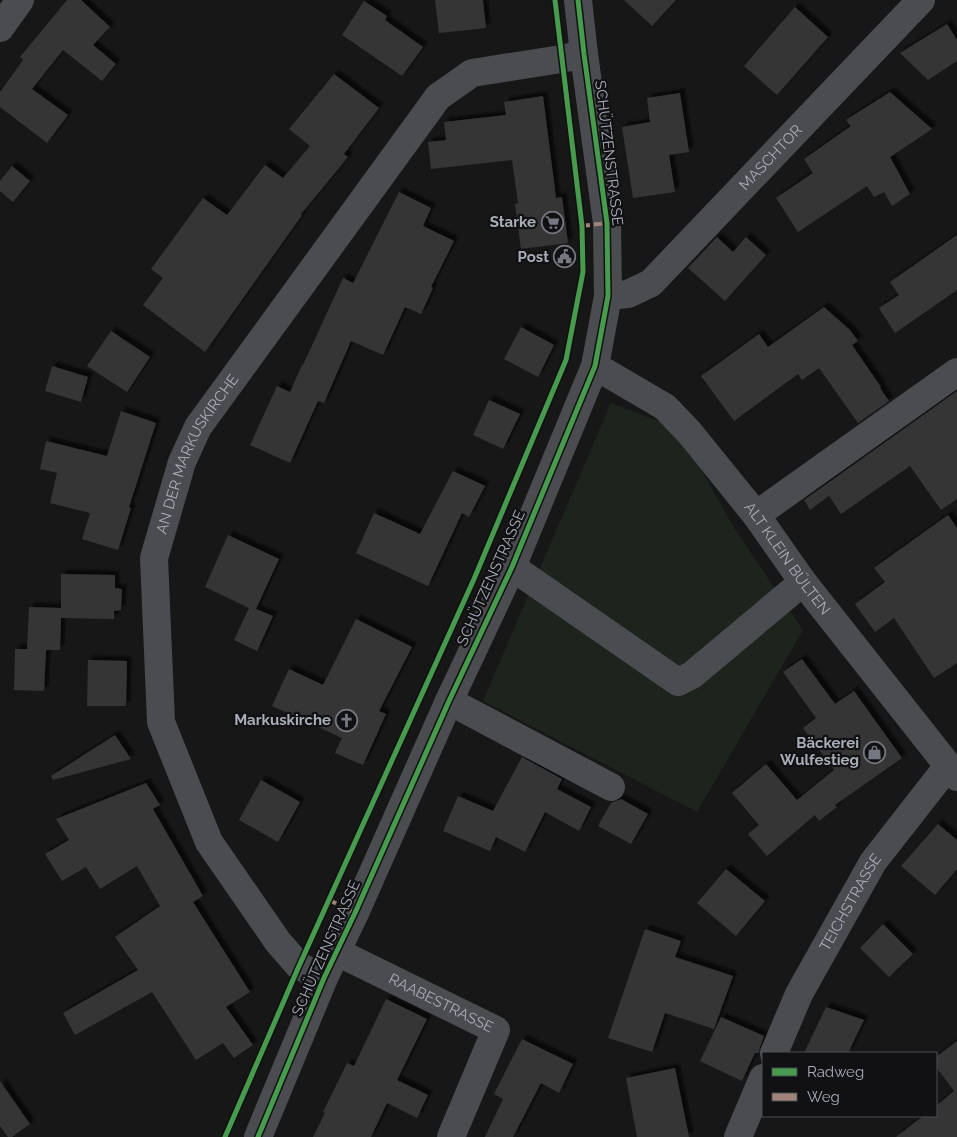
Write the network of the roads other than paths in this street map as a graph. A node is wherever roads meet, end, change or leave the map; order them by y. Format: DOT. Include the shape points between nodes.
graph roads {
  1 [pos="20,0"];
  2 [pos="578,0"];
  3 [pos="921,0"];
  4 [pos="0,28"];
  5 [pos="584,54"];
  6 [pos="608,296"];
  7 [pos="595,366"];
  8 [pos="957,372"];
  9 [pos="756,515"];
  10 [pos="512,567"];
  11 [pos="803,582"];
  12 [pos="449,701"];
  13 [pos="953,772"];
  14 [pos="611,787"];
  15 [pos="337,952"];
  16 [pos="324,978"];
  17 [pos="774,1052"];
  18 [pos="762,1080"];
  19 [pos="258,1137"];
  20 [pos="451,1137"];
  21 [pos="738,1137"];
  1 -- 4 [label="street"];
  2 -- 5 [label="street, SCHÜTZENSTRASSE"];
  3 -- 6 [label="street, MASCHTOR" via="651,283 628,294"];
  5 -- 6 [label="street, SCHÜTZENSTRASSE" via="607,223"];
  5 -- 16 [label="street, AN DER MARKUSKIRCHE" via="472,73 438,97 198,427 182,462 154,558 161,722 209,842 278,942 299,966"];
  6 -- 7 [label="street, SCHÜTZENSTRASSE"];
  7 -- 9 [label="street, ALT KLEIN BÜLTEN" via="665,407"];
  7 -- 10 [label="street, SCHÜTZENSTRASSE"];
  8 -- 9 [label="street"];
  9 -- 11 [label="street, ALT KLEIN BÜLTEN"];
  10 -- 11 [label="street" via="678,682 692,676"];
  10 -- 12 [label="street, SCHÜTZENSTRASSE"];
  11 -- 13 [label="street, ALT KLEIN BÜLTEN"];
  12 -- 14 [label="street"];
  12 -- 15 [label="street, SCHÜTZENSTRASSE"];
  13 -- 17 [label="street, TEICHSTRASSE" via="873,862 799,994"];
  15 -- 16 [label="street, SCHÜTZENSTRASSE"];
  15 -- 20 [label="street, RAABESTRASSE" via="496,1030"];
  16 -- 19 [label="street, SCHÜTZENSTRASSE"];
  18 -- 21 [label="street"];
}
